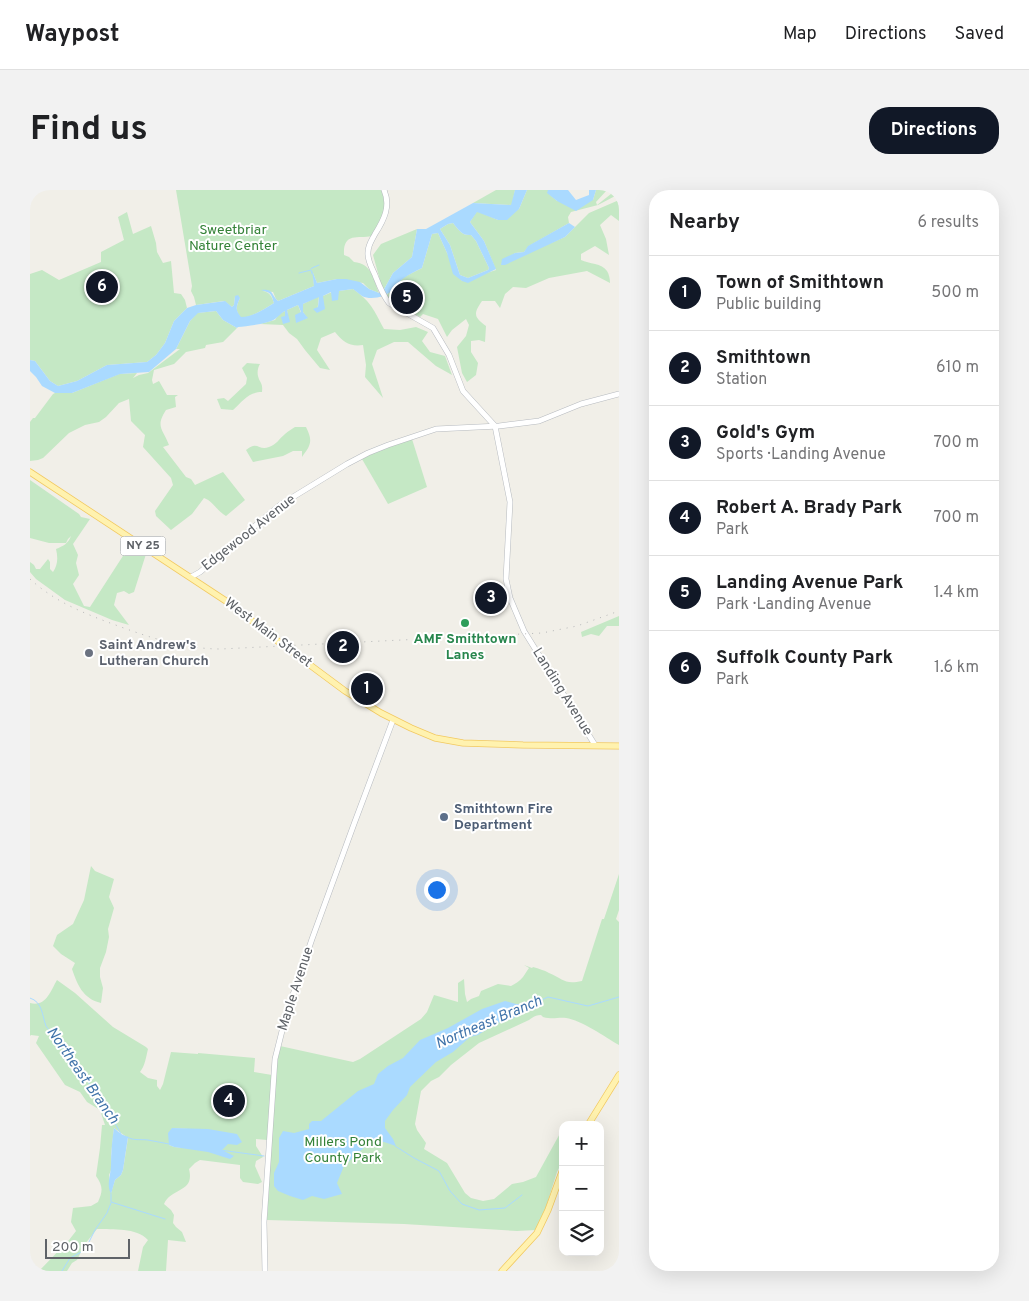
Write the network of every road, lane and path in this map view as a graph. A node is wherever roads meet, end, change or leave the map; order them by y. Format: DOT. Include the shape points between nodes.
graph roads {
  1 [pos="384,190"];
  2 [pos="619,394"];
  3 [pos="495,426"];
  4 [pos="30,472"];
  5 [pos="191,577"];
  6 [pos="393,720"];
  7 [pos="595,745"];
  8 [pos="619,746"];
  9 [pos="619,1075"];
  10 [pos="590,1121"];
  11 [pos="559,1180"];
  12 [pos="265,1271"];
  13 [pos="502,1271"];
  1 -- 3 [label="main road" via="387,208 368,252 380,289 389,303 433,328 449,354 463,391"];
  2 -- 3 [label="main road, Edgewood Avenue" via="581,404 539,421"];
  3 -- 5 [label="main road, Edgewood Avenue" via="436,429 368,453 280,506"];
  3 -- 7 [label="main road, Landing Avenue" via="510,502 506,579 510,598 524,631"];
  4 -- 5 [label="main road, West Main Street / NY 25"];
  5 -- 6 [label="main road, West Main Street / NY 25" via="341,688"];
  6 -- 7 [label="main road, West Main Street / NY 25" via="428,736 463,743"];
  6 -- 12 [label="main road, Maple Avenue" via="312,939 274,1059 264,1222"];
  7 -- 8 [label="main road, NY 25"];
  9 -- 10 [label="main road"];
  11 -- 13 [label="main road" via="537,1233"];
}
